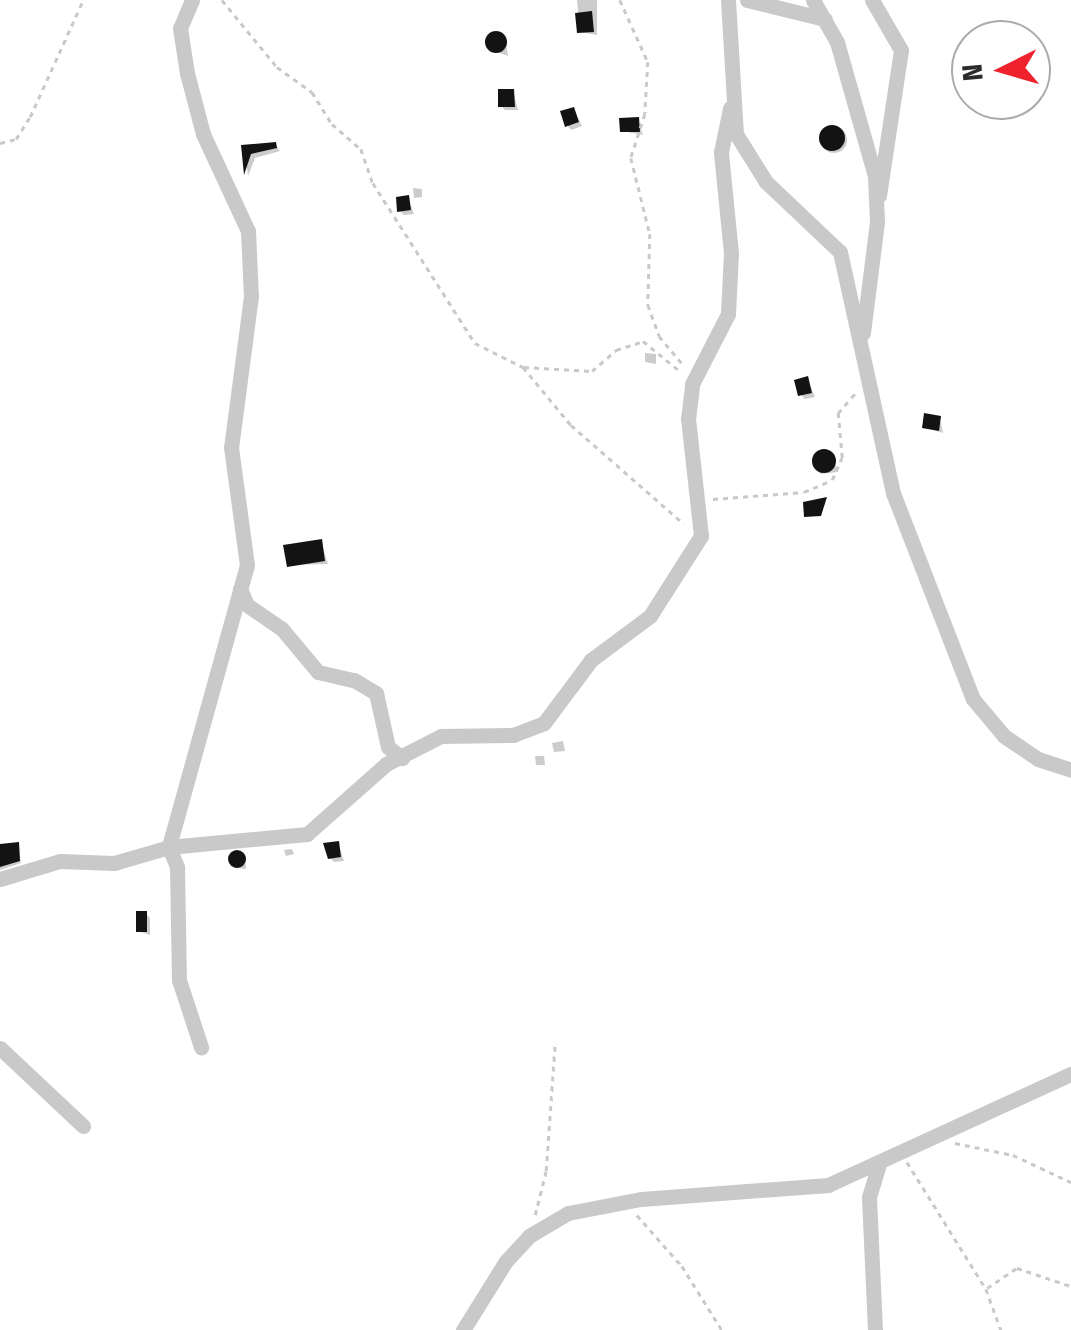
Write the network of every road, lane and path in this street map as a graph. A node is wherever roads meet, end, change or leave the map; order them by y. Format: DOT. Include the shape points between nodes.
graph roads {
  1 [pos="83,0"];
  2 [pos="192,0"];
  3 [pos="222,0"];
  4 [pos="620,0"];
  5 [pos="728,0"];
  6 [pos="747,0"];
  7 [pos="813,0"];
  8 [pos="872,0"];
  9 [pos="825,19"];
  10 [pos="730,108"];
  11 [pos="0,143"];
  12 [pos="877,200"];
  13 [pos="861,349"];
  14 [pos="523,367"];
  15 [pos="693,382"];
  16 [pos="866,383"];
  17 [pos="702,503"];
  18 [pos="701,536"];
  19 [pos="240,590"];
  20 [pos="402,758"];
  21 [pos="1071,770"];
  22 [pos="169,847"];
  23 [pos="0,879"];
  24 [pos="554,1042"];
  25 [pos="201,1047"];
  26 [pos="0,1048"];
  27 [pos="1071,1074"];
  28 [pos="83,1126"];
  29 [pos="930,1141"];
  30 [pos="902,1155"];
  31 [pos="879,1165"];
  32 [pos="1071,1182"];
  33 [pos="620,1202"];
  34 [pos="529,1236"];
  35 [pos="1071,1286"];
  36 [pos="986,1289"];
  37 [pos="463,1330"];
  38 [pos="722,1330"];
  39 [pos="875,1330"];
  40 [pos="1002,1330"];
  1 -- 11 [label="path" via="30,117 16,139"];
  2 -- 19 [label="street" via="180,28 194,108 248,232 250,325 231,447 246,552"];
  3 -- 14 [label="path" via="277,67 312,92 332,124 361,149 372,183 475,343"];
  4 -- 15 [label="path" via="648,62 644,114 631,158 650,234 648,305 658,336"];
  5 -- 10 [label="street"];
  6 -- 9 [label="street"];
  7 -- 9 [label="street"];
  8 -- 12 [label="street" via="901,50"];
  9 -- 12 [label="street" via="844,62"];
  10 -- 13 [label="street" via="750,162 788,206 836,242"];
  10 -- 15 [label="street" via="721,152 731,254 728,314"];
  12 -- 13 [label="street"];
  13 -- 16 [label="street"];
  14 -- 15 [label="path" via="592,372 616,350 643,341"];
  14 -- 18 [label="path" via="571,425"];
  15 -- 17 [label="street" via="689,446"];
  16 -- 17 [label="path" via="838,413 842,458 832,480 804,492 752,491"];
  16 -- 21 [label="street" via="893,493 972,699 1004,736 1038,759"];
  17 -- 18 [label="street"];
  18 -- 20 [label="street" via="668,596 633,634 573,678 544,723 513,735 441,736"];
  19 -- 20 [label="street" via="318,672 376,693 388,747"];
  19 -- 22 [label="street"];
  20 -- 22 [label="street" via="346,796 307,834"];
  22 -- 23 [label="street" via="114,863 52,863"];
  22 -- 25 [label="street" via="177,868 179,980"];
  24 -- 34 [label="path" via="546,1172"];
  26 -- 28 [label="street"];
  27 -- 29 [label="street"];
  29 -- 30 [label="street"];
  29 -- 32 [label="path" via="1013,1155"];
  30 -- 31 [label="street"];
  30 -- 36 [label="path"];
  31 -- 33 [label="street" via="828,1185"];
  31 -- 39 [label="street" via="870,1197"];
  33 -- 34 [label="street" via="568,1214"];
  33 -- 38 [label="path" via="654,1230"];
  34 -- 37 [label="street" via="494,1276"];
  35 -- 36 [label="path" via="1017,1268"];
  36 -- 40 [label="path"];
}
